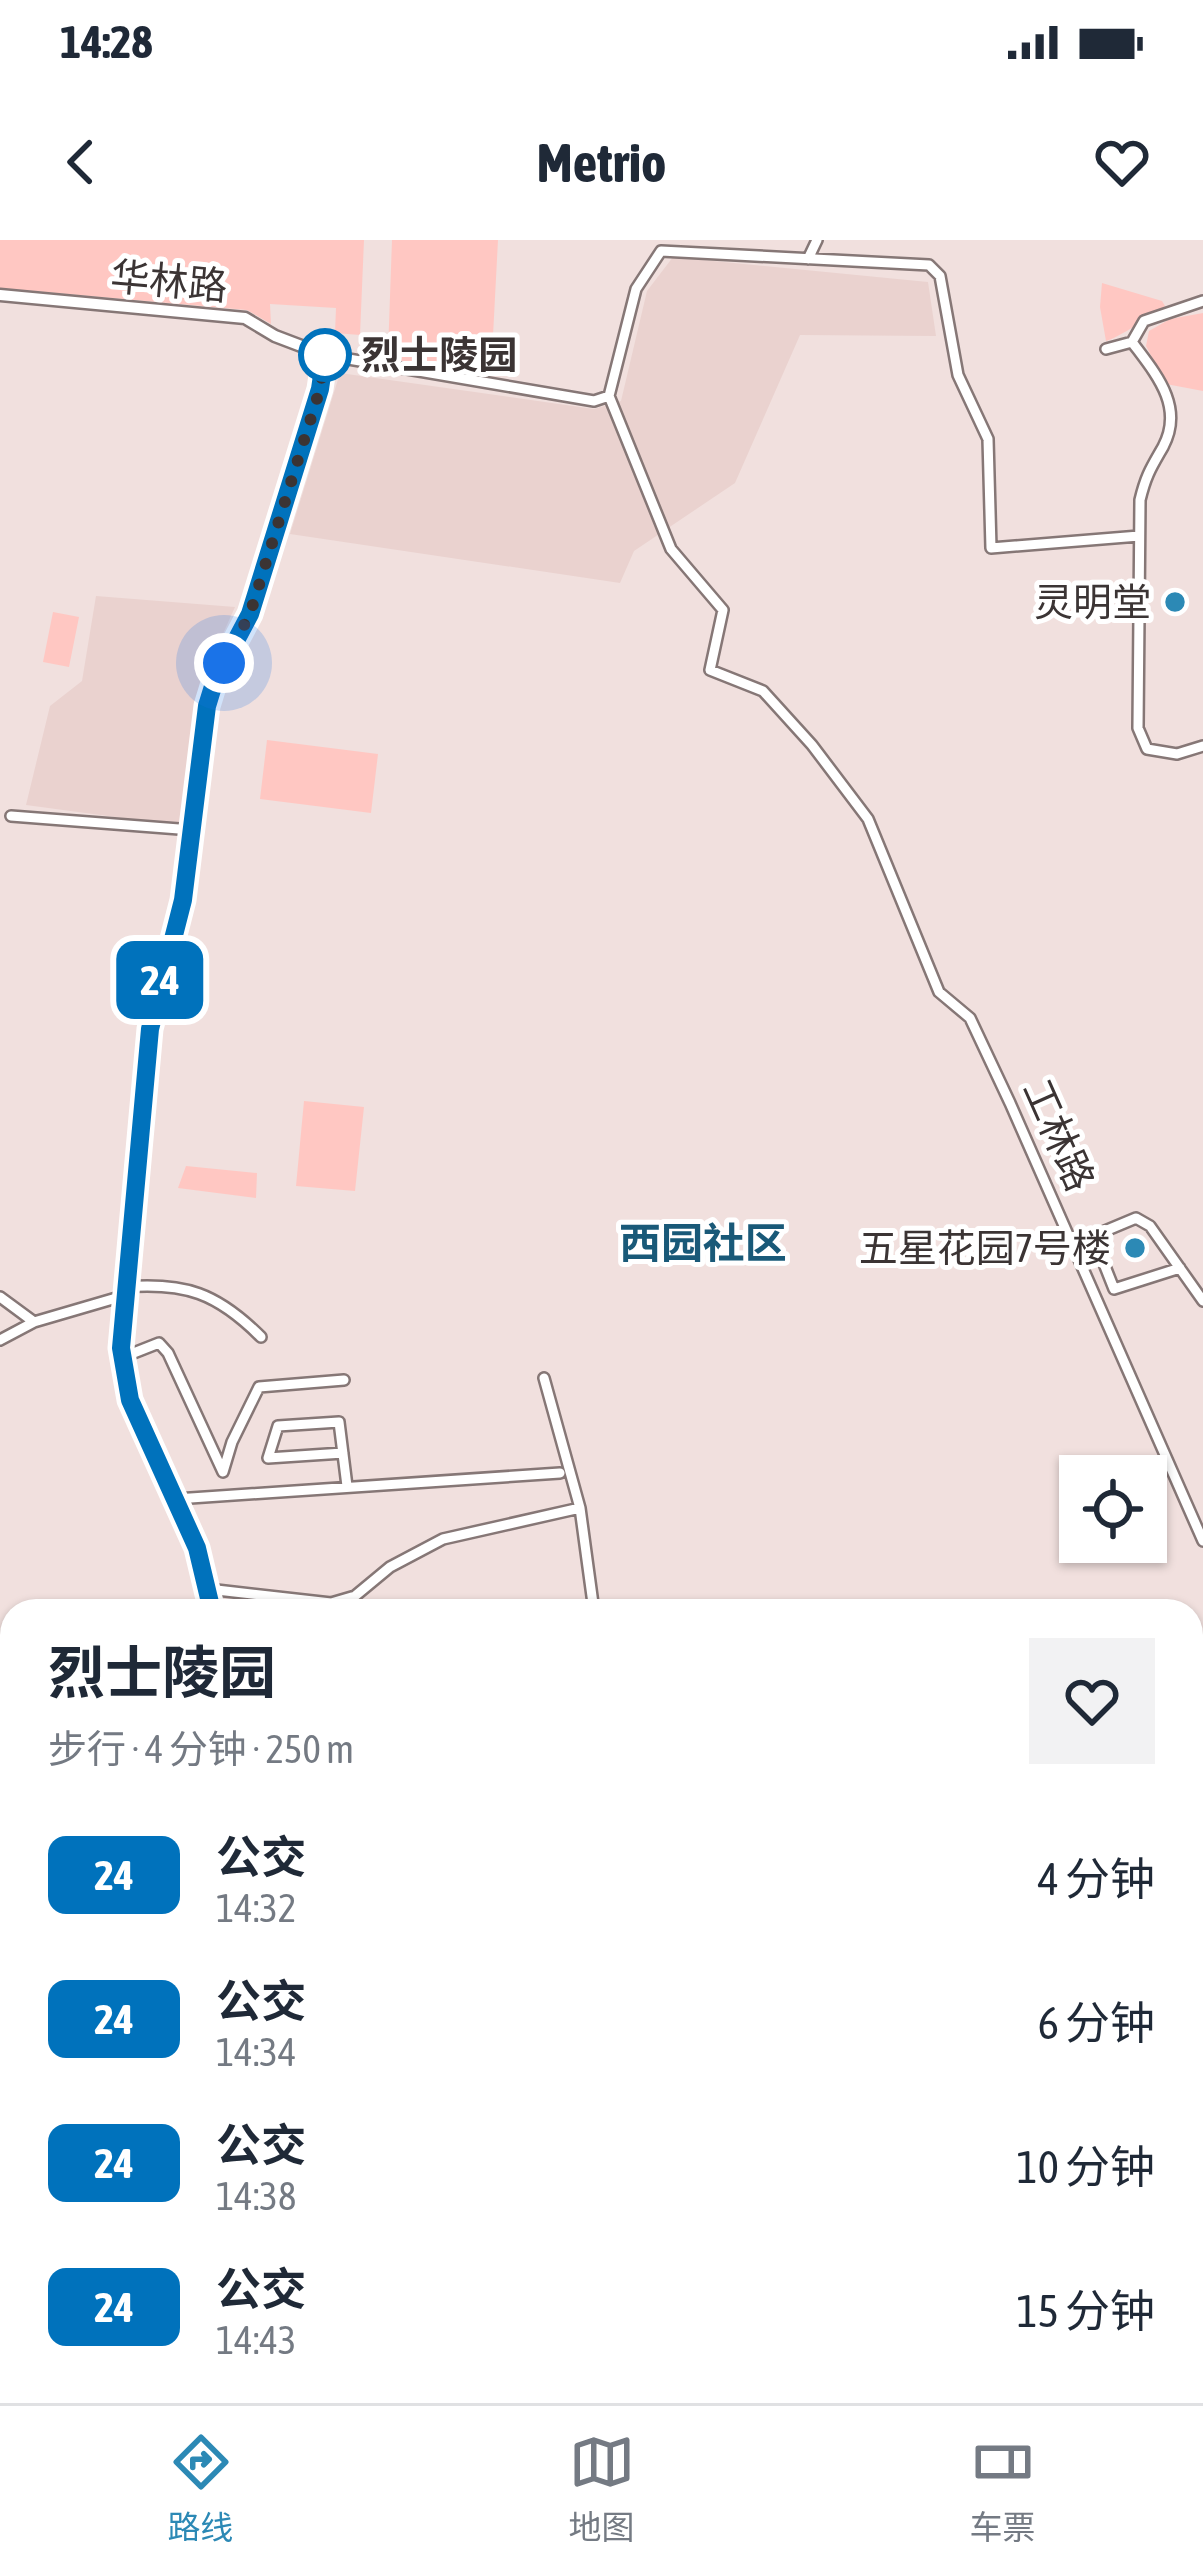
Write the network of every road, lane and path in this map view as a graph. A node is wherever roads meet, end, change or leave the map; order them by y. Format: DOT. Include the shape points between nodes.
graph roads {
  1 [pos="817,240"];
  2 [pos="663,246"];
  3 [pos="808,259"];
  4 [pos="0,295"];
  5 [pos="1203,301"];
  6 [pos="1132,342"];
  7 [pos="1106,349"];
  8 [pos="325,355"];
  9 [pos="609,396"];
  10 [pos="1139,536"];
  11 [pos="1203,746"];
  12 [pos="10,816"];
  13 [pos="192,830"];
  14 [pos="1180,1268"];
  15 [pos="123,1292"];
  16 [pos="0,1298"];
  17 [pos="1203,1300"];
  18 [pos="34,1322"];
  19 [pos="261,1337"];
  20 [pos="0,1340"];
  21 [pos="121,1358"];
  22 [pos="544,1378"];
  23 [pos="344,1380"];
  24 [pos="343,1453"];
  25 [pos="560,1473"];
  26 [pos="346,1486"];
  27 [pos="176,1498"];
  28 [pos="580,1508"];
  29 [pos="1201,1533"];
  30 [pos="208,1589"];
  31 [pos="210,1599"];
  32 [pos="296,1599"];
  33 [pos="345,1599"];
  34 [pos="592,1599"];
  1 -- 3 [label="street"];
  2 -- 3 [label="street"];
  2 -- 9 [label="street" via="636,289"];
  3 -- 10 [label="street" via="922,263 940,276 958,376 988,439 992,548"];
  4 -- 8 [label="street, 华林路" via="244,318"];
  5 -- 6 [label="street" via="1144,321"];
  6 -- 7 [label="street"];
  6 -- 10 [label="street" via="1172,410 1165,444 1147,468"];
  8 -- 9 [label="street, 华林路" via="594,400"];
  8 -- 13 [label="street" via="256,598 211,692"];
  9 -- 29 [label="street, 工林路" via="671,549 723,610 710,670 763,691 868,819 939,992 970,1018"];
  10 -- 11 [label="street" via="1138,728 1147,749 1162,755"];
  12 -- 13 [label="street"];
  13 -- 15 [label="street" via="150,1029"];
  14 -- 14 [label="street" via="1136,1218 1093,1236 1114,1289"];
  14 -- 17 [label="street"];
  15 -- 18 [label="street"];
  15 -- 19 [label="street" via="161,1284 200,1291"];
  15 -- 21 [label="street"];
  16 -- 18 [label="street"];
  18 -- 20 [label="street"];
  21 -- 23 [label="street" via="159,1343 168,1353 223,1472 259,1387"];
  21 -- 27 [label="street" via="130,1400"];
  22 -- 28 [label="street"];
  24 -- 24 [label="street" via="339,1422 278,1426 268,1458"];
  24 -- 26 [label="street"];
  25 -- 26 [label="street"];
  26 -- 27 [label="street"];
  27 -- 30 [label="street"];
  28 -- 33 [label="street" via="443,1539"];
  28 -- 34 [label="street"];
  30 -- 31 [label="street"];
  30 -- 32 [label="street"];
}
